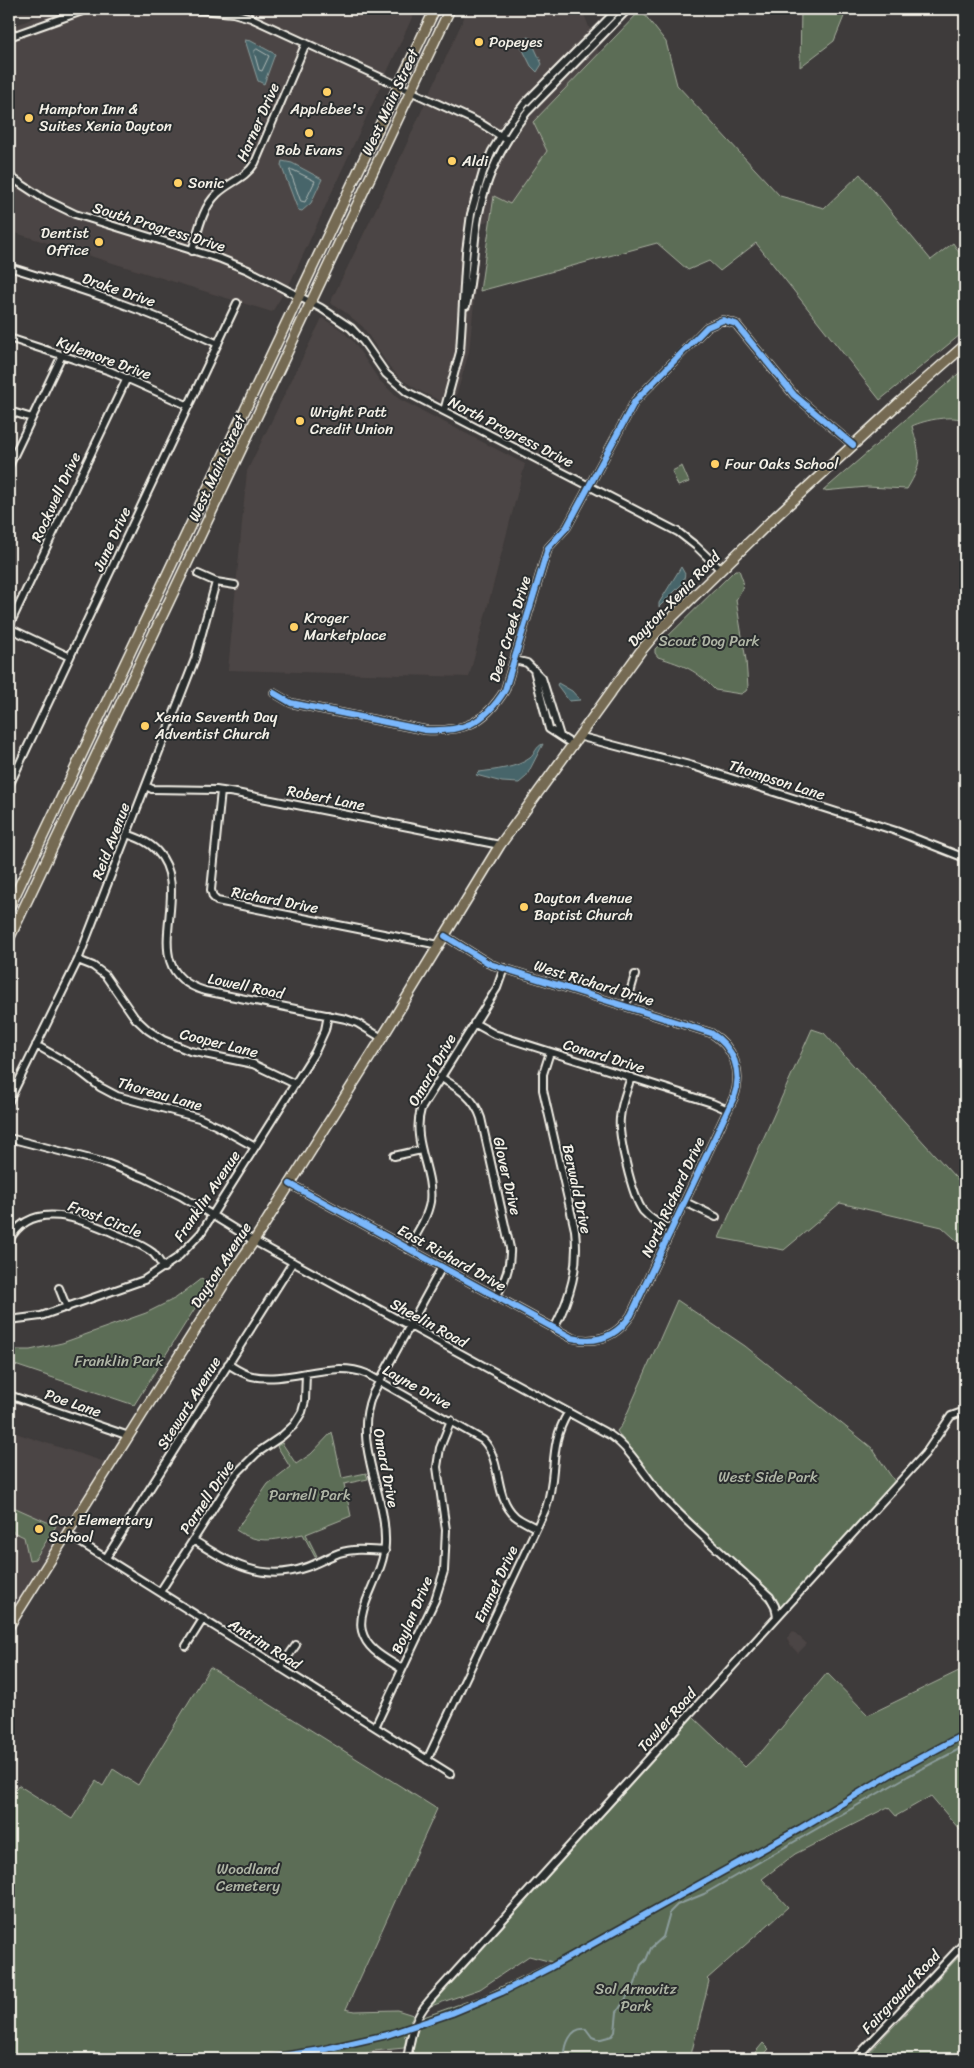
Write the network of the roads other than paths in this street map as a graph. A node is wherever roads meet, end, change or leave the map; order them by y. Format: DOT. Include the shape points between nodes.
graph roads {
  1 [pos="88,9"];
  2 [pos="189,9"];
  3 [pos="435,9"];
  4 [pos="450,9"];
  5 [pos="618,9"];
  6 [pos="628,9"];
  7 [pos="9,37"];
  8 [pos="306,43"];
  9 [pos="398,86"];
  10 [pos="410,92"];
  11 [pos="501,136"];
  12 [pos="507,141"];
  13 [pos="9,176"];
  14 [pos="192,251"];
  15 [pos="9,267"];
  16 [pos="304,299"];
  17 [pos="237,303"];
  18 [pos="463,319"];
  19 [pos="9,338"];
  20 [pos="218,344"];
  21 [pos="965,345"];
  22 [pos="62,355"];
  23 [pos="127,378"];
  24 [pos="189,406"];
  25 [pos="9,411"];
  26 [pos="444,411"];
  27 [pos="32,418"];
  28 [pos="853,445"];
  29 [pos="9,466"];
  30 [pos="588,486"];
  31 [pos="721,570"];
  32 [pos="198,574"];
  33 [pos="216,582"];
  34 [pos="235,584"];
  35 [pos="9,627"];
  36 [pos="70,657"];
  37 [pos="515,660"];
  38 [pos="274,693"];
  39 [pos="578,736"];
  40 [pos="572,744"];
  41 [pos="9,786"];
  42 [pos="146,786"];
  43 [pos="219,791"];
  44 [pos="127,834"];
  45 [pos="500,845"];
  46 [pos="965,858"];
  47 [pos="9,908"];
  48 [pos="456,918"];
  49 [pos="445,936"];
  50 [pos="9,939"];
  51 [pos="439,945"];
  52 [pos="78,960"];
  53 [pos="504,968"];
  54 [pos="635,976"];
  55 [pos="626,1006"];
  56 [pos="328,1015"];
  57 [pos="474,1023"];
  58 [pos="382,1038"];
  59 [pos="36,1045"];
  60 [pos="550,1052"];
  61 [pos="733,1056"];
  62 [pos="440,1077"];
  63 [pos="631,1077"];
  64 [pos="295,1084"];
  65 [pos="9,1101"];
  66 [pos="728,1110"];
  67 [pos="9,1138"];
  68 [pos="255,1147"];
  69 [pos="421,1150"];
  70 [pos="394,1156"];
  71 [pos="290,1184"];
  72 [pos="685,1202"];
  73 [pos="212,1216"];
  74 [pos="716,1217"];
  75 [pos="671,1230"];
  76 [pos="9,1241"];
  77 [pos="254,1241"];
  78 [pos="408,1249"];
  79 [pos="293,1262"];
  80 [pos="442,1267"];
  81 [pos="164,1268"];
  82 [pos="59,1288"];
  83 [pos="496,1297"];
  84 [pos="67,1308"];
  85 [pos="9,1320"];
  86 [pos="409,1326"];
  87 [pos="554,1329"];
  88 [pos="606,1337"];
  89 [pos="228,1364"];
  90 [pos="306,1373"];
  91 [pos="379,1381"];
  92 [pos="9,1395"];
  93 [pos="965,1411"];
  94 [pos="568,1413"];
  95 [pos="451,1420"];
  96 [pos="129,1436"];
  97 [pos="536,1528"];
  98 [pos="68,1534"];
  99 [pos="193,1540"];
  100 [pos="385,1551"];
  101 [pos="106,1558"];
  102 [pos="160,1592"];
  103 [pos="777,1617"];
  104 [pos="203,1619"];
  105 [pos="10,1622"];
  106 [pos="296,1644"];
  107 [pos="186,1646"];
  108 [pos="280,1668"];
  109 [pos="402,1669"];
  110 [pos="375,1727"];
  111 [pos="427,1760"];
  112 [pos="450,1774"];
  113 [pos="965,1942"];
  114 [pos="406,2059"];
  115 [pos="856,2059"];
  1 -- 7 [label="street"];
  2 -- 8 [label="street" via="251,18"];
  3 -- 9 [label="main road, West Main Street"];
  4 -- 10 [label="main road, West Main Street"];
  5 -- 11 [label="street" via="525,103"];
  6 -- 12 [label="street" via="527,112"];
  8 -- 9 [label="street"];
  8 -- 14 [label="street, Harner Drive" via="255,163 249,172 211,200"];
  9 -- 10 [label="street"];
  9 -- 16 [label="main road, West Main Street"];
  10 -- 11 [label="street"];
  10 -- 16 [label="main road, West Main Street"];
  11 -- 12 [label="street"];
  11 -- 18 [label="street" via="483,172 471,214"];
  12 -- 18 [label="street" via="489,175 479,211"];
  13 -- 14 [label="street, South Progress Drive" via="75,214"];
  14 -- 16 [label="street, South Progress Drive" via="234,264"];
  15 -- 20 [label="street, Drake Drive" via="150,313"];
  16 -- 26 [label="street, North Progress Drive" via="350,328 407,392"];
  16 -- 47 [label="main road, West Main Street"];
  16 -- 50 [label="main road, West Main Street"];
  17 -- 20 [label="street, June Drive"];
  18 -- 26 [label="street" via="459,357"];
  19 -- 22 [label="street, Kylemore Drive"];
  20 -- 24 [label="street, June Drive"];
  21 -- 28 [label="main road, Dayton-Xenia Road"];
  22 -- 23 [label="street, Kylemore Drive"];
  22 -- 27 [label="street"];
  23 -- 24 [label="street, Kylemore Drive"];
  23 -- 35 [label="street, Rockwell Drive"];
  24 -- 36 [label="street, June Drive"];
  25 -- 27 [label="street"];
  26 -- 30 [label="street, North Progress Drive"];
  27 -- 29 [label="street"];
  28 -- 30 [label="street, Deer Creek Drive" via="794,395 738,326 723,320 707,327 639,396"];
  28 -- 31 [label="main road, Dayton-Xenia Road"];
  30 -- 31 [label="street, North Progress Drive" via="678,532"];
  30 -- 37 [label="street, Deer Creek Drive" via="567,527 548,548"];
  31 -- 39 [label="main road, Dayton-Xenia Road" via="648,643"];
  32 -- 33 [label="street"];
  33 -- 34 [label="street"];
  33 -- 42 [label="street, Reid Avenue" via="195,659"];
  35 -- 36 [label="street"];
  36 -- 41 [label="street, June Drive"];
  37 -- 38 [label="street, Deer Creek Drive" via="505,690 495,706 479,720 446,731 425,730 291,703"];
  37 -- 40 [label="street" via="527,663 542,678 560,736"];
  39 -- 40 [label="main road, Dayton-Xenia Road"];
  39 -- 46 [label="street, Thompson Lane" via="693,766 896,831"];
  40 -- 45 [label="main road, Dayton-Xenia Road"];
  42 -- 43 [label="street, Robert Lane" via="152,789"];
  42 -- 44 [label="street, Reid Avenue"];
  43 -- 45 [label="street, Robert Lane"];
  43 -- 51 [label="street, Richard Drive" via="211,890 217,900"];
  44 -- 52 [label="street, Reid Avenue"];
  44 -- 56 [label="street, Lowell Road" via="152,847 167,865 172,888 167,950 172,966 185,981 205,991"];
  45 -- 48 [label="main road, Dayton-Xenia Road"];
  48 -- 49 [label="main road, Dayton Avenue"];
  49 -- 51 [label="main road, Dayton Avenue"];
  49 -- 53 [label="street, West Richard Drive" via="482,960"];
  51 -- 58 [label="main road, Dayton Avenue"];
  52 -- 59 [label="street, Reid Avenue"];
  52 -- 64 [label="street, Cooper Lane" via="105,974 135,1018 163,1040 190,1051 253,1064"];
  53 -- 55 [label="street, West Richard Drive"];
  53 -- 57 [label="street, Omard Drive" via="497,988"];
  54 -- 55 [label="street"];
  55 -- 61 [label="street, West Richard Drive" via="711,1034 723,1042"];
  56 -- 58 [label="street, Lowell Road" via="357,1023"];
  56 -- 64 [label="street, Franklin Avenue" via="320,1043"];
  57 -- 60 [label="street, Conard Drive" via="494,1034"];
  57 -- 62 [label="street, Omard Drive"];
  58 -- 71 [label="main road, Dayton Avenue"];
  59 -- 65 [label="street, Reid Avenue"];
  59 -- 68 [label="street, Thoreau Lane" via="117,1096 200,1118"];
  60 -- 63 [label="street, Conard Drive"];
  60 -- 87 [label="street, Berwald Drive" via="543,1074 543,1090 575,1230 577,1253 570,1294"];
  61 -- 66 [label="street, North Richard Drive" via="738,1082"];
  62 -- 69 [label="street, Omard Drive" via="419,1115 417,1131"];
  62 -- 83 [label="street, Glover Drive" via="469,1097 481,1118 510,1248 509,1266"];
  63 -- 66 [label="street, Conard Drive"];
  63 -- 75 [label="street" via="620,1124 634,1193 645,1212"];
  64 -- 68 [label="street, Franklin Avenue"];
  66 -- 72 [label="street, North Richard Drive"];
  67 -- 73 [label="street, Sheelin Road" via="119,1168 181,1196"];
  68 -- 73 [label="street, Franklin Avenue"];
  69 -- 70 [label="street"];
  69 -- 78 [label="street, Omard Drive" via="430,1202"];
  71 -- 77 [label="main road, Dayton Avenue"];
  71 -- 78 [label="street, East Richard Drive"];
  72 -- 74 [label="street"];
  72 -- 75 [label="street, North Richard Drive"];
  73 -- 77 [label="street, Sheelin Road"];
  73 -- 81 [label="street, Franklin Avenue" via="190,1246"];
  75 -- 88 [label="street, North Richard Drive" via="631,1315 620,1329"];
  76 -- 81 [label="street, Frost Circle" via="15,1231 31,1219 58,1214 134,1242 152,1252"];
  77 -- 79 [label="street, Sheelin Road"];
  77 -- 96 [label="main road, Dayton Avenue"];
  78 -- 80 [label="street, East Richard Drive"];
  79 -- 86 [label="street, Sheelin Road"];
  79 -- 89 [label="street, Stewart Avenue"];
  80 -- 83 [label="street, East Richard Drive"];
  80 -- 86 [label="street, Omard Drive"];
  81 -- 84 [label="street, Franklin Avenue" via="137,1282"];
  82 -- 84 [label="street"];
  83 -- 87 [label="street, East Richard Drive"];
  84 -- 85 [label="street, Franklin Avenue" via="33,1318"];
  86 -- 91 [label="street, Omard Drive"];
  86 -- 94 [label="street, Sheelin Road"];
  87 -- 88 [label="street, East Richard Drive" via="580,1340"];
  89 -- 90 [label="street, Layne Drive" via="258,1377"];
  89 -- 101 [label="street, Stewart Avenue"];
  90 -- 91 [label="street, Layne Drive" via="351,1370"];
  90 -- 99 [label="street, Parnell Drive" via="305,1401 294,1425 239,1469"];
  91 -- 95 [label="street, Layne Drive"];
  91 -- 100 [label="street, Omard Drive" via="367,1406 364,1430 384,1526"];
  92 -- 96 [label="street, Poe Lane"];
  93 -- 103 [label="street, Towler Road" via="951,1416 925,1454"];
  94 -- 97 [label="street, Emmet Drive" via="557,1436 551,1491"];
  94 -- 103 [label="street, Sheelin Road" via="622,1444 654,1488 683,1518 770,1597"];
  95 -- 97 [label="street, Layne Drive" via="488,1444 507,1506 518,1518"];
  95 -- 109 [label="street, Boylan Drive" via="440,1448 437,1467 446,1530 444,1571 435,1600"];
  96 -- 98 [label="main road, Dayton Avenue"];
  97 -- 111 [label="street, Emmet Drive"];
  98 -- 101 [label="street, Antrim Road"];
  98 -- 105 [label="main road, Dayton Avenue"];
  99 -- 100 [label="street" via="233,1564 269,1573 300,1570 348,1551"];
  99 -- 102 [label="street, Parnell Drive"];
  100 -- 109 [label="street, Omard Drive" via="381,1569 362,1612 361,1628 372,1648"];
  101 -- 102 [label="street, Antrim Road"];
  102 -- 104 [label="street, Antrim Road"];
  103 -- 114 [label="street, Towler Road" via="428,2001 413,2025"];
  104 -- 107 [label="street"];
  104 -- 108 [label="street, Antrim Road"];
  106 -- 108 [label="street"];
  108 -- 110 [label="street, Antrim Road"];
  109 -- 110 [label="street, Boylan Drive"];
  110 -- 111 [label="street, Antrim Road"];
  111 -- 112 [label="street, Antrim Road"];
  113 -- 115 [label="street, Fairground Road"];
}
